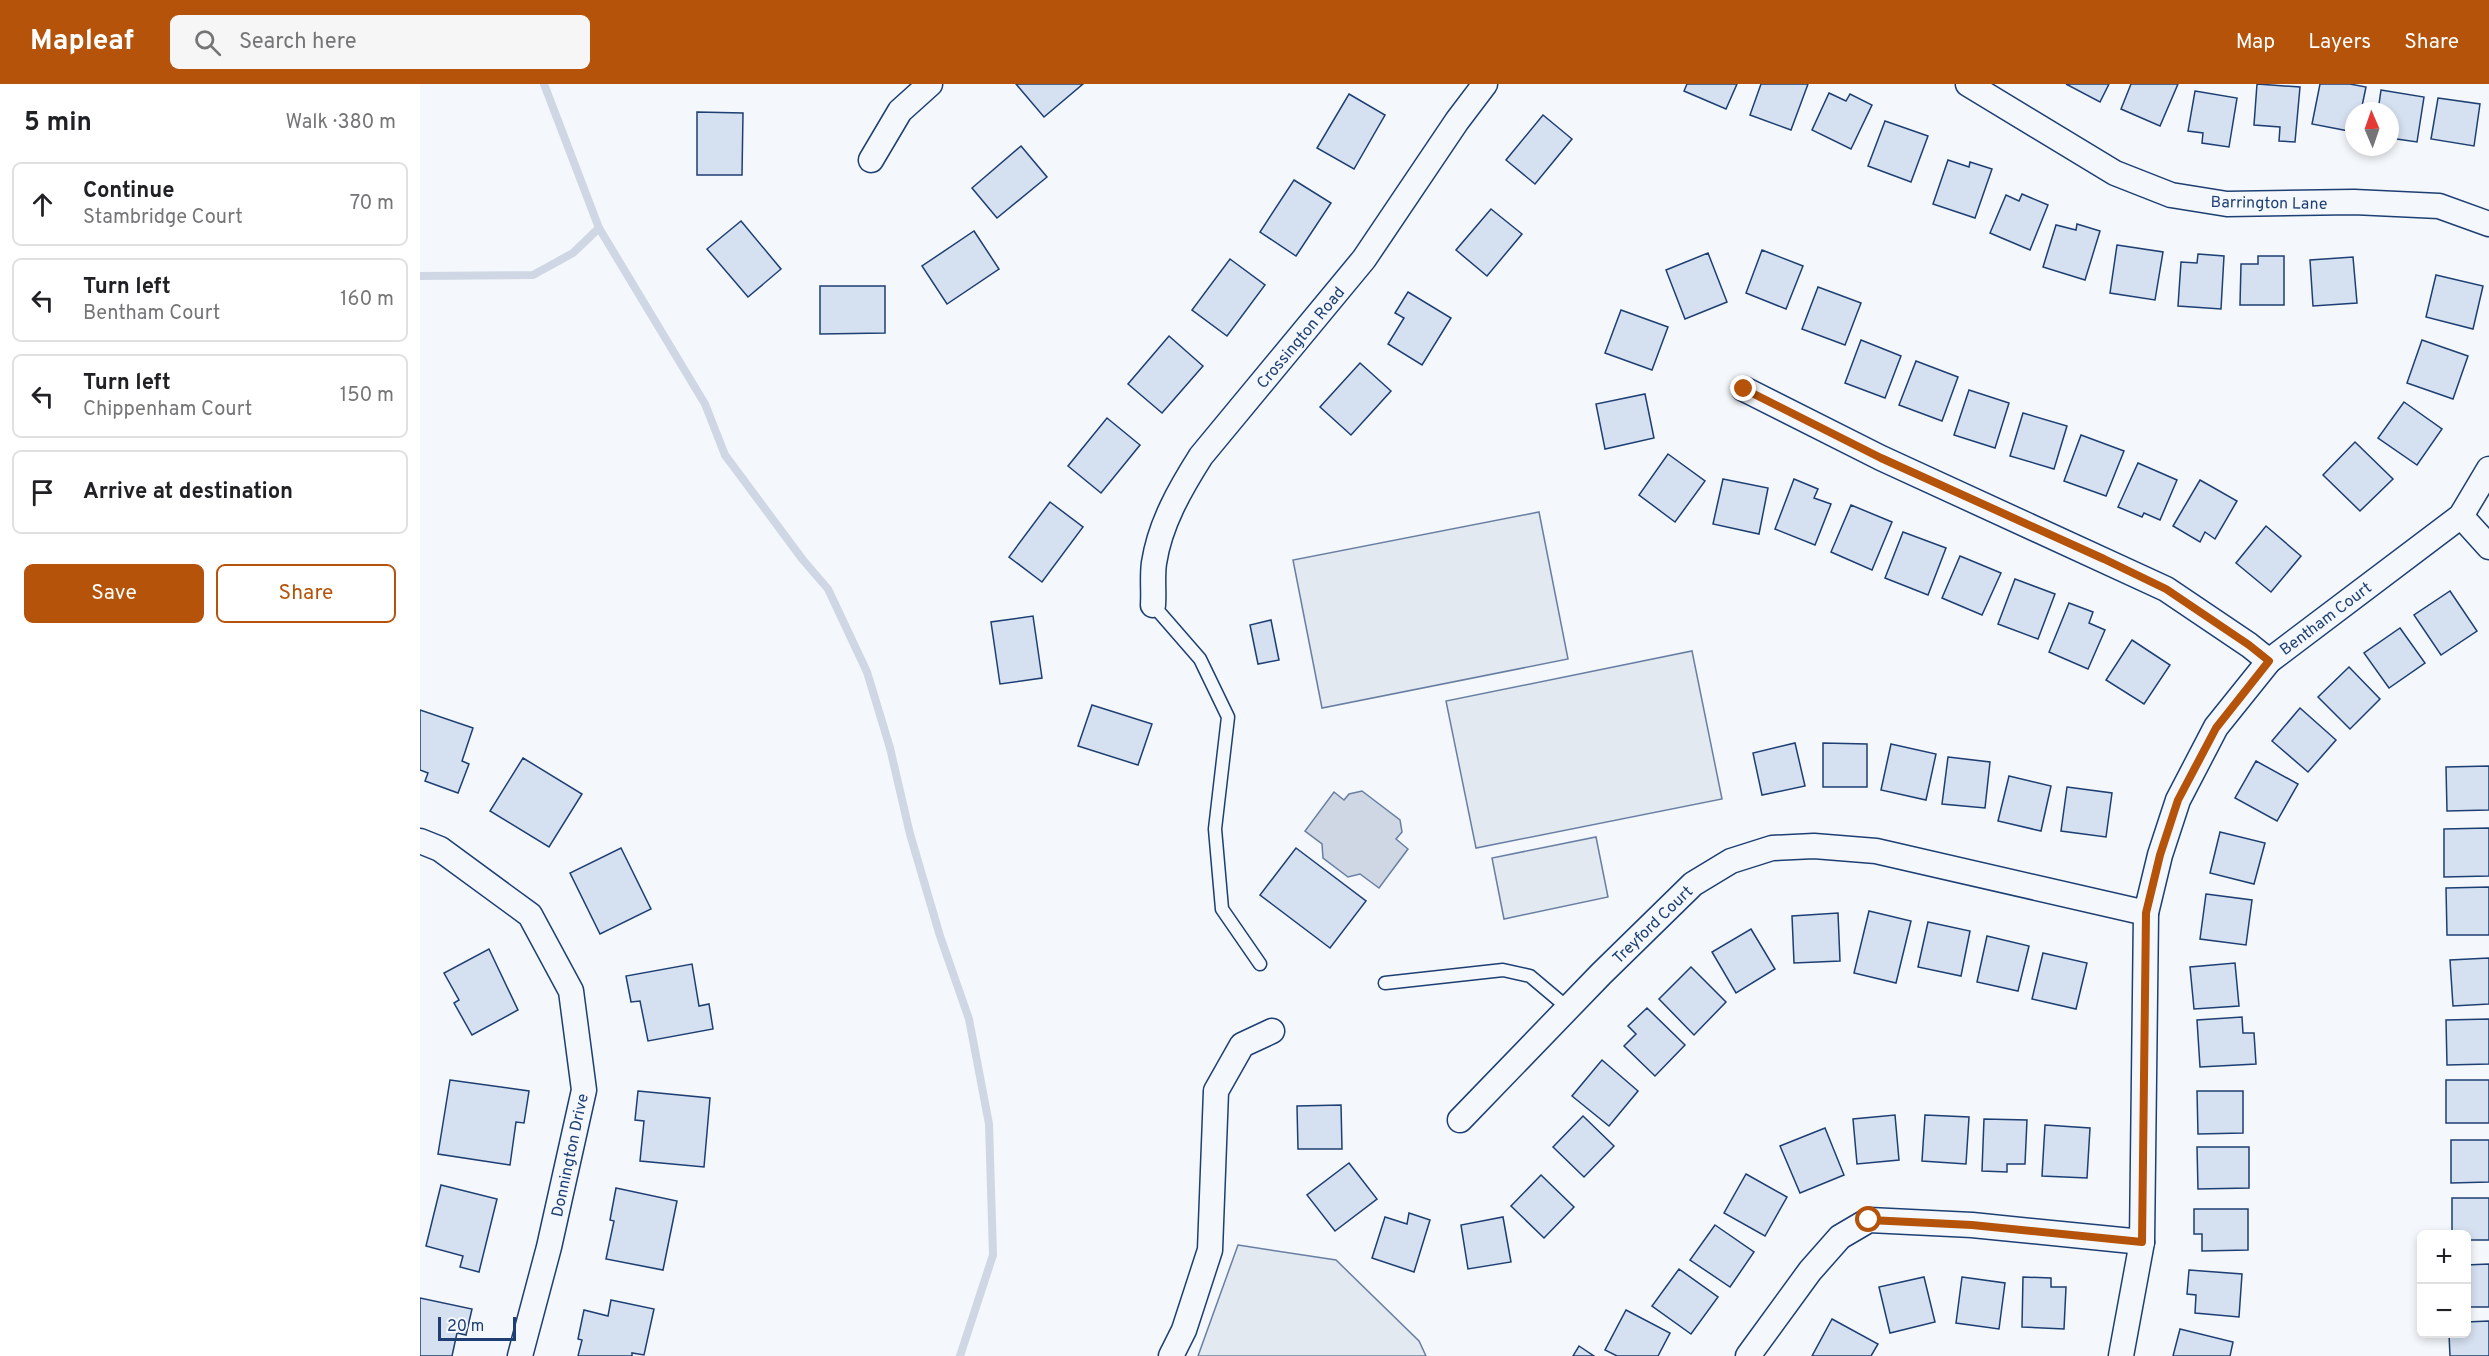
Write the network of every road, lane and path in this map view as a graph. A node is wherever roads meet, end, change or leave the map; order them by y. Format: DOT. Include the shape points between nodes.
graph roads {
  1 [pos="930,84"];
  2 [pos="1485,84"];
  3 [pos="1968,84"];
  4 [pos="871,160"];
  5 [pos="2489,224"];
  6 [pos="1744,389"];
  7 [pos="2489,469"];
  8 [pos="2460,516"];
  9 [pos="2489,547"];
  10 [pos="1153,605"];
  11 [pos="2269,661"];
  12 [pos="420,841"];
  13 [pos="2146,913"];
  14 [pos="1260,964"];
  15 [pos="1385,982"];
  16 [pos="1568,1008"];
  17 [pos="1272,1030"];
  18 [pos="1460,1120"];
  19 [pos="2142,1242"];
  20 [pos="520,1356"];
  21 [pos="1171,1356"];
  22 [pos="1748,1356"];
  23 [pos="2121,1356"];
  1 -- 4 [label="street" via="900,111"];
  2 -- 10 [label="street, Crossington Road" via="1364,259 1201,456 1165,525 1154,563"];
  3 -- 5 [label="street, Barrington Lane" via="2115,173 2171,195 2227,204 2354,202 2439,206"];
  6 -- 11 [label="street" via="1881,458 2166,589"];
  7 -- 8 [label="street, Bentham Court"];
  8 -- 9 [label="street"];
  8 -- 11 [label="street, Bentham Court"];
  10 -- 14 [label="lane" via="1200,659 1228,717 1215,829 1222,909"];
  11 -- 13 [label="street, Bentham Court" via="2216,728 2178,800"];
  12 -- 20 [label="street, Donnington Drive" via="440,849 530,915 571,991 584,1090"];
  13 -- 16 [label="street, Treyford Court" via="1876,851 1814,846 1772,848 1731,861 1693,884"];
  13 -- 19 [label="street, Bentham Court"];
  15 -- 16 [label="lane" via="1503,970 1530,976"];
  16 -- 18 [label="street, Treyford Court"];
  17 -- 21 [label="street" via="1242,1045 1216,1091 1210,1250 1184,1330"];
  19 -- 22 [label="street" via="1972,1225 1869,1220 1840,1237 1810,1270"];
  19 -- 23 [label="street, Bentham Court"];
}
